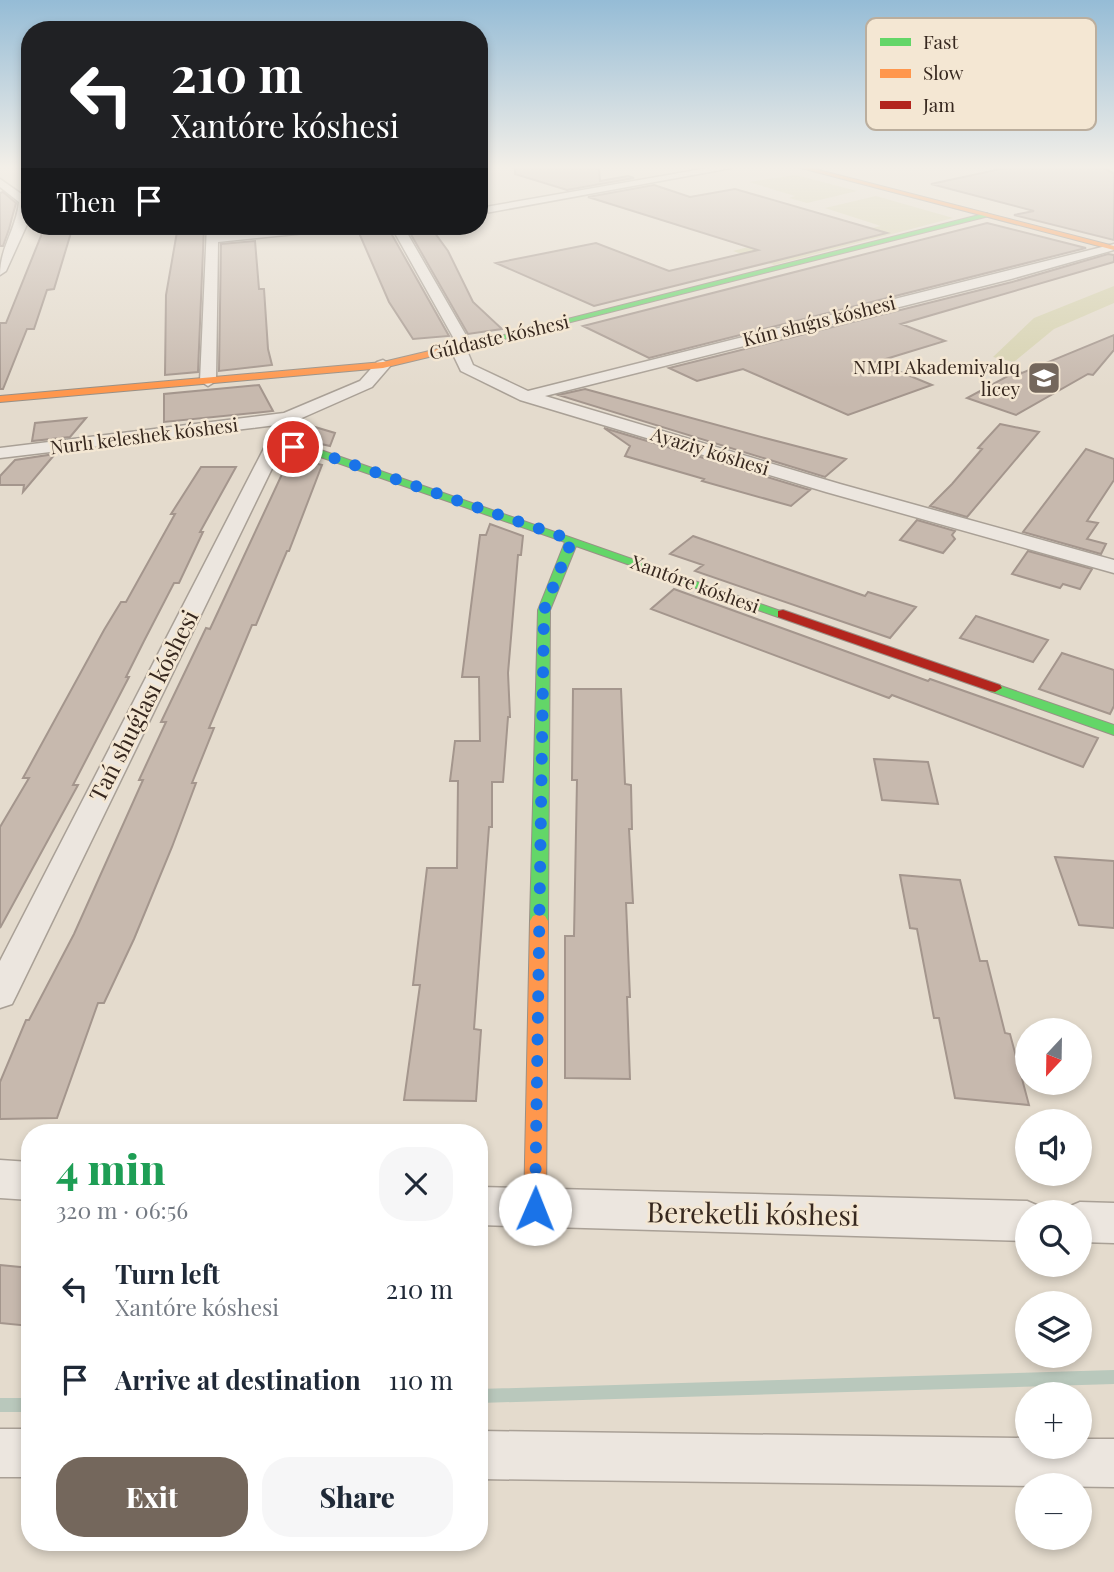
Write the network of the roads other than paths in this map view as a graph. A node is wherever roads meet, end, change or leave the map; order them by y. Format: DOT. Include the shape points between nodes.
graph roads {
  1 [pos="16,241"];
  2 [pos="213,241"];
  3 [pos="406,241"];
  4 [pos="883,241"];
  5 [pos="1087,241"];
  6 [pos="1112,248"];
  7 [pos="0,271"];
  8 [pos="457,346"];
  9 [pos="383,365"];
  10 [pos="208,381"];
  11 [pos="526,396"];
  12 [pos="0,399"];
  13 [pos="288,418"];
  14 [pos="275,444"];
  15 [pos="0,453"];
  16 [pos="572,540"];
  17 [pos="1114,567"];
  18 [pos="1114,730"];
  19 [pos="0,994"];
  20 [pos="0,1179"];
  21 [pos="21,1180"];
  22 [pos="488,1206"];
  23 [pos="535,1209"];
  24 [pos="1015,1221"];
  25 [pos="1092,1222"];
  26 [pos="1114,1223"];
  27 [pos="0,1453"];
  28 [pos="21,1453"];
  29 [pos="488,1455"];
  30 [pos="1114,1463"];
  1 -- 7 [label="street"];
  2 -- 10 [label="street"];
  3 -- 8 [label="street, Ayaziy kóshesi" via="460,337"];
  4 -- 8 [label="street, Gúldaste kóshesi"];
  5 -- 6 [label="street"];
  6 -- 11 [label="street, Kún shıǵıs kóshesi"];
  8 -- 9 [label="street, Gúldaste kóshesi"];
  8 -- 11 [label="street, Ayaziy kóshesi" via="467,368"];
  9 -- 10 [label="street, Gúldaste kóshesi"];
  9 -- 13 [label="street, Nurlı keleshek kóshesi" via="366,384"];
  10 -- 12 [label="street, Gúldaste kóshesi"];
  11 -- 17 [label="street, Ayaziy kóshesi"];
  13 -- 14 [label="street, Tań shuǵlası kóshesi"];
  13 -- 15 [label="street, Nurlı keleshek kóshesi"];
  14 -- 16 [label="street, Xantóre kóshesi" via="311,450"];
  14 -- 19 [label="street, Tań shuǵlası kóshesi"];
  16 -- 18 [label="street, Xantóre kóshesi"];
  16 -- 23 [label="street" via="544,610"];
  20 -- 21 [label="street"];
  22 -- 23 [label="street, Bereketli kóshesi"];
  23 -- 24 [label="street, Bereketli kóshesi"];
  25 -- 26 [label="street"];
  27 -- 28 [label="street"];
  29 -- 30 [label="street"];
}
